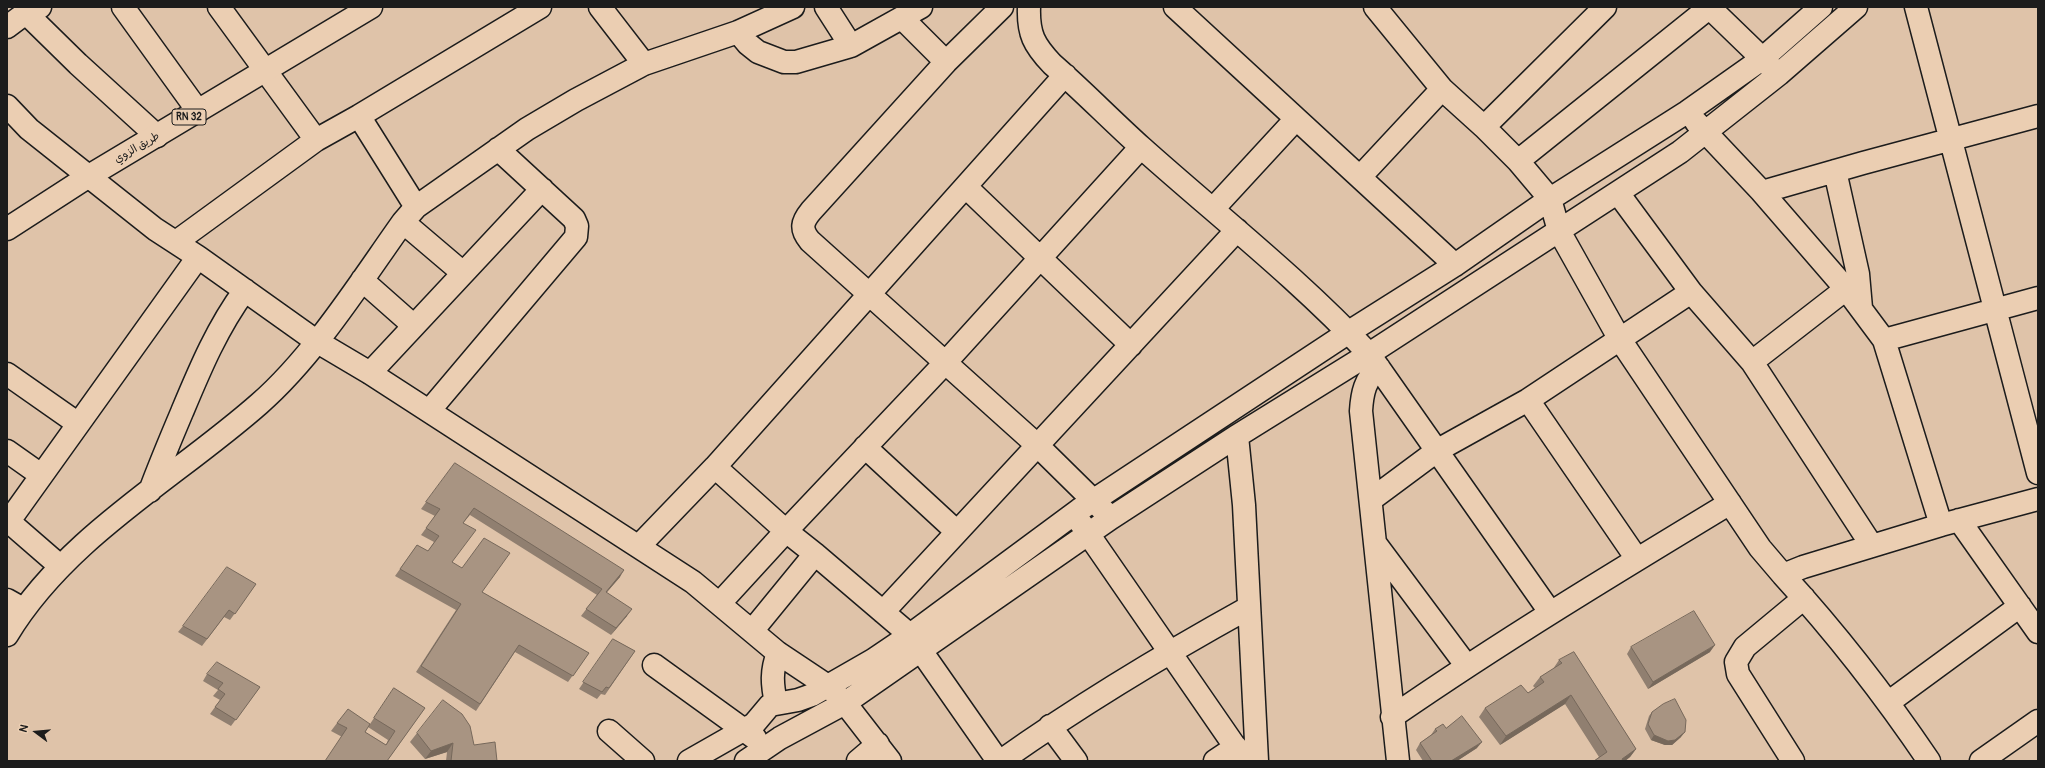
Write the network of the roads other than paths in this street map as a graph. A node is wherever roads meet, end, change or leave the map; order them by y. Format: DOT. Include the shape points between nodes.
graph roads {
  1 [pos="123,7"];
  2 [pos="219,7"];
  3 [pos="371,7"];
  4 [pos="540,7"];
  5 [pos="600,7"];
  6 [pos="794,7"];
  7 [pos="826,7"];
  8 [pos="921,7"];
  9 [pos="1002,7"];
  10 [pos="1030,7"];
  11 [pos="1175,7"];
  12 [pos="1375,7"];
  13 [pos="1605,7"];
  14 [pos="1710,7"];
  15 [pos="1821,7"];
  16 [pos="1856,7"];
  17 [pos="1916,7"];
  18 [pos="21,14"];
  19 [pos="902,18"];
  20 [pos="738,32"];
  21 [pos="852,46"];
  22 [pos="1762,60"];
  23 [pos="946,62"];
  24 [pos="644,64"];
  25 [pos="264,70"];
  26 [pos="1779,74"];
  27 [pos="1065,75"];
  28 [pos="1442,90"];
  29 [pos="7,106"];
  30 [pos="198,111"];
  31 [pos="1687,112"];
  32 [pos="358,116"];
  33 [pos="2038,116"];
  34 [pos="1296,119"];
  35 [pos="1484,127"];
  36 [pos="1705,133"];
  37 [pos="157,136"];
  38 [pos="1952,139"];
  39 [pos="316,140"];
  40 [pos="1140,147"];
  41 [pos="498,149"];
  42 [pos="1518,161"];
  43 [pos="1835,171"];
  44 [pos="89,176"];
  45 [pos="1360,177"];
  46 [pos="966,187"];
  47 [pos="542,189"];
  48 [pos="1762,192"];
  49 [pos="1618,193"];
  50 [pos="1550,199"];
  51 [pos="1213,210"];
  52 [pos="409,214"];
  53 [pos="7,229"];
  54 [pos="1237,230"];
  55 [pos="1560,231"];
  56 [pos="176,242"];
  57 [pos="198,257"];
  58 [pos="1039,259"];
  59 [pos="1455,265"];
  60 [pos="463,274"];
  61 [pos="362,280"];
  62 [pos="1846,289"];
  63 [pos="245,290"];
  64 [pos="1691,292"];
  65 [pos="869,296"];
  66 [pos="2038,298"];
  67 [pos="1861,308"];
  68 [pos="1994,311"];
  69 [pos="414,326"];
  70 [pos="1349,332"];
  71 [pos="1618,338"];
  72 [pos="1884,340"];
  73 [pos="316,341"];
  74 [pos="1131,345"];
  75 [pos="1374,361"];
  76 [pos="1752,362"];
  77 [pos="945,363"];
  78 [pos="370,373"];
  79 [pos="7,374"];
  80 [pos="1528,400"];
  81 [pos="429,411"];
  82 [pos="77,424"];
  83 [pos="1237,436"];
  84 [pos="1038,445"];
  85 [pos="865,447"];
  86 [pos="1438,450"];
  87 [pos="7,451"];
  88 [pos="714,467"];
  89 [pos="2038,474"];
  90 [pos="41,475"];
  91 [pos="150,491"];
  92 [pos="1372,499"];
  93 [pos="2038,500"];
  94 [pos="1095,501"];
  95 [pos="1730,503"];
  96 [pos="1074,514"];
  97 [pos="1110,518"];
  98 [pos="8,520"];
  99 [pos="1950,523"];
  100 [pos="786,531"];
  101 [pos="957,532"];
  102 [pos="1088,534"];
  103 [pos="1375,543"];
  104 [pos="639,546"];
  105 [pos="1872,546"];
  106 [pos="815,554"];
  107 [pos="1637,559"];
  108 [pos="60,566"];
  109 [pos="1783,575"];
  110 [pos="1804,598"];
  111 [pos="720,603"];
  112 [pos="15,604"];
  113 [pos="2020,606"];
  114 [pos="1248,608"];
  115 [pos="883,612"];
  116 [pos="1550,612"];
  117 [pos="752,631"];
  118 [pos="2038,632"];
  119 [pos="7,635"];
  120 [pos="915,643"];
  121 [pos="1168,652"];
  122 [pos="778,653"];
  123 [pos="654,665"];
  124 [pos="1466,665"];
  125 [pos="829,687"];
  126 [pos="845,702"];
  127 [pos="1889,702"];
  128 [pos="776,703"];
  129 [pos="1392,717"];
  130 [pos="2038,721"];
  131 [pos="1050,726"];
  132 [pos="744,730"];
  133 [pos="609,731"];
  134 [pos="878,744"];
  135 [pos="767,747"];
  136 [pos="1241,754"];
  137 [pos="643,761"];
  138 [pos="689,761"];
  139 [pos="746,761"];
  140 [pos="858,761"];
  141 [pos="890,761"];
  142 [pos="999,761"];
  143 [pos="1076,761"];
  144 [pos="1215,761"];
  145 [pos="1257,761"];
  146 [pos="1398,761"];
  147 [pos="1793,761"];
  148 [pos="1929,761"];
  149 [pos="1981,761"];
  1 -- 30 [label="street"];
  2 -- 25 [label="street"];
  3 -- 25 [label="street, طريق الزوي / RN 32"];
  4 -- 32 [label="street"];
  5 -- 24 [label="street"];
  6 -- 20 [label="street"];
  7 -- 21 [label="street"];
  8 -- 19 [label="street"];
  9 -- 23 [label="street"];
  10 -- 27 [label="street" via="1031,35 1042,53"];
  11 -- 34 [label="street"];
  12 -- 28 [label="street"];
  13 -- 35 [label="street"];
  14 -- 22 [label="street"];
  14 -- 42 [label="street"];
  15 -- 22 [label="street"];
  16 -- 26 [label="street"];
  17 -- 38 [label="street"];
  18 -- 37 [label="street"];
  19 -- 21 [label="street"];
  19 -- 23 [label="street"];
  20 -- 21 [label="street" via="758,52 784,62 796,62"];
  20 -- 24 [label="street"];
  22 -- 26 [label="street"];
  22 -- 31 [label="street"];
  23 -- 65 [label="street" via="803,223 804,234"];
  24 -- 41 [label="street" via="576,100"];
  25 -- 30 [label="street, طريق الزوي / RN 32"];
  25 -- 39 [label="street"];
  26 -- 36 [label="street"];
  27 -- 40 [label="street"];
  27 -- 46 [label="street"];
  28 -- 35 [label="street"];
  28 -- 45 [label="street"];
  29 -- 44 [label="street" via="29,129"];
  30 -- 37 [label="street, طريق الزوي / RN 32"];
  31 -- 36 [label="street"];
  31 -- 50 [label="street"];
  32 -- 39 [label="street"];
  32 -- 52 [label="street"];
  33 -- 38 [label="street"];
  34 -- 45 [label="street"];
  34 -- 51 [label="street"];
  35 -- 42 [label="street"];
  36 -- 48 [label="street"];
  36 -- 49 [label="street"];
  37 -- 44 [label="street, طريق الزوي / RN 32"];
  38 -- 43 [label="street"];
  38 -- 68 [label="street"];
  39 -- 56 [label="street"];
  40 -- 51 [label="street"];
  40 -- 58 [label="street"];
  41 -- 47 [label="street"];
  41 -- 52 [label="street"];
  42 -- 50 [label="street"];
  43 -- 48 [label="street"];
  43 -- 67 [label="street" via="1858,274"];
  44 -- 53 [label="street, طريق الزوي / RN 32"];
  44 -- 56 [label="street" via="155,229"];
  45 -- 59 [label="street"];
  46 -- 58 [label="street"];
  46 -- 65 [label="street"];
  47 -- 60 [label="street"];
  47 -- 81 [label="street" via="576,222 576,237"];
  48 -- 62 [label="street"];
  49 -- 55 [label="street"];
  49 -- 64 [label="street"];
  50 -- 55 [label="street"];
  50 -- 59 [label="street"];
  51 -- 54 [label="street"];
  52 -- 60 [label="street"];
  52 -- 61 [label="street"];
  54 -- 70 [label="street"];
  54 -- 74 [label="street"];
  55 -- 71 [label="street"];
  55 -- 75 [label="street"];
  56 -- 57 [label="street"];
  57 -- 63 [label="street"];
  57 -- 82 [label="street"];
  58 -- 74 [label="street"];
  58 -- 77 [label="street"];
  59 -- 70 [label="street"];
  60 -- 69 [label="street"];
  61 -- 69 [label="street"];
  61 -- 73 [label="street"];
  62 -- 67 [label="street"];
  62 -- 76 [label="street"];
  63 -- 73 [label="street"];
  63 -- 91 [label="street" via="206,354"];
  64 -- 71 [label="street"];
  64 -- 76 [label="street"];
  65 -- 77 [label="street"];
  65 -- 88 [label="street"];
  66 -- 68 [label="street"];
  67 -- 72 [label="street"];
  68 -- 72 [label="street"];
  68 -- 89 [label="street"];
  69 -- 78 [label="street"];
  70 -- 75 [label="street"];
  70 -- 94 [label="street"];
  71 -- 80 [label="street"];
  71 -- 95 [label="street"];
  72 -- 99 [label="street"];
  73 -- 78 [label="street"];
  73 -- 91 [label="street" via="261,403"];
  74 -- 84 [label="street"];
  75 -- 83 [label="street"];
  75 -- 86 [label="street"];
  75 -- 92 [label="street" via="1373,373 1365,384 1361,411"];
  76 -- 105 [label="street"];
  77 -- 84 [label="street"];
  77 -- 85 [label="street"];
  78 -- 81 [label="street"];
  79 -- 82 [label="street"];
  80 -- 86 [label="street"];
  80 -- 107 [label="street"];
  81 -- 104 [label="street"];
  82 -- 90 [label="street"];
  83 -- 97 [label="street"];
  83 -- 114 [label="street" via="1244,505"];
  84 -- 94 [label="street"];
  84 -- 101 [label="street"];
  85 -- 100 [label="street"];
  85 -- 101 [label="street"];
  86 -- 92 [label="street"];
  86 -- 116 [label="street"];
  87 -- 90 [label="street"];
  88 -- 100 [label="street"];
  88 -- 104 [label="street"];
  90 -- 98 [label="street"];
  91 -- 108 [label="street"];
  92 -- 103 [label="street"];
  93 -- 99 [label="street"];
  94 -- 96 [label="street"];
  94 -- 97 [label="street"];
  95 -- 107 [label="street"];
  95 -- 109 [label="street" via="1769,561"];
  96 -- 102 [label="street"];
  96 -- 120 [label="street"];
  97 -- 102 [label="street"];
  98 -- 108 [label="street"];
  99 -- 105 [label="street"];
  99 -- 113 [label="street"];
  100 -- 106 [label="street"];
  100 -- 111 [label="street"];
  101 -- 115 [label="street"];
  102 -- 120 [label="street"];
  102 -- 121 [label="street"];
  103 -- 124 [label="street"];
  103 -- 129 [label="street"];
  104 -- 111 [label="street"];
  105 -- 109 [label="street"];
  106 -- 115 [label="street"];
  106 -- 117 [label="street"];
  107 -- 116 [label="street"];
  108 -- 112 [label="street"];
  109 -- 110 [label="street"];
  110 -- 127 [label="street"];
  110 -- 147 [label="street" via="1745,647 1736,662 1738,674"];
  111 -- 117 [label="street"];
  112 -- 119 [label="street"];
  113 -- 118 [label="street"];
  113 -- 127 [label="street"];
  114 -- 121 [label="street"];
  114 -- 145 [label="street"];
  115 -- 120 [label="street"];
  116 -- 124 [label="street"];
  117 -- 122 [label="street"];
  120 -- 125 [label="street"];
  120 -- 126 [label="street"];
  120 -- 142 [label="street"];
  121 -- 131 [label="street"];
  121 -- 136 [label="street"];
  122 -- 125 [label="street"];
  122 -- 128 [label="street" via="773,664 772,678"];
  123 -- 132 [label="street"];
  124 -- 129 [label="street"];
  125 -- 126 [label="street"];
  125 -- 128 [label="street" via="803,699"];
  126 -- 134 [label="street"];
  126 -- 135 [label="street"];
  127 -- 148 [label="street"];
  128 -- 132 [label="street" via="768,706 759,720"];
  129 -- 146 [label="street"];
  130 -- 149 [label="street"];
  131 -- 142 [label="street"];
  131 -- 143 [label="street"];
  132 -- 135 [label="street"];
  132 -- 138 [label="street"];
  133 -- 137 [label="street"];
  134 -- 140 [label="street"];
  134 -- 141 [label="street"];
  135 -- 139 [label="street"];
  136 -- 144 [label="street"];
}
